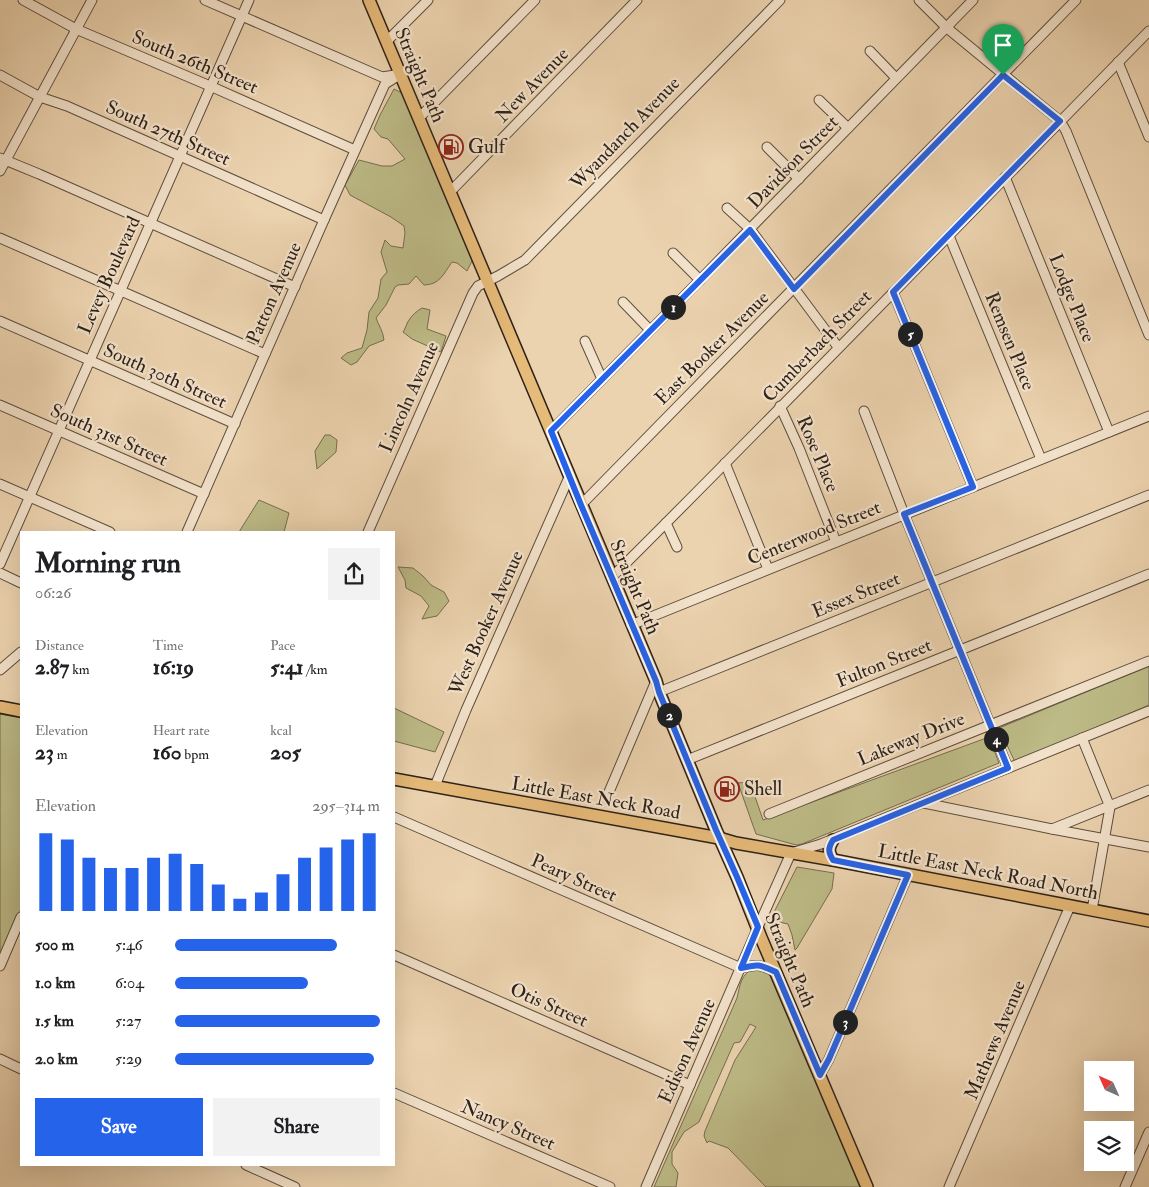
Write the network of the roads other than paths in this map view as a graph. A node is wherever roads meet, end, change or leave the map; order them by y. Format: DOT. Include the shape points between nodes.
graph roads {
  1 [pos="23,0"];
  2 [pos="92,0"];
  3 [pos="205,0"];
  4 [pos="248,0"];
  5 [pos="369,0"];
  6 [pos="428,0"];
  7 [pos="535,0"];
  8 [pos="637,0"];
  9 [pos="780,0"];
  10 [pos="919,0"];
  11 [pos="973,0"];
  12 [pos="1076,0"];
  13 [pos="242,16"];
  14 [pos="947,28"];
  15 [pos="76,29"];
  16 [pos="1149,30"];
  17 [pos="387,41"];
  18 [pos="870,51"];
  19 [pos="1118,62"];
  20 [pos="400,74"];
  21 [pos="0,75"];
  22 [pos="1003,75"];
  23 [pos="896,78"];
  24 [pos="210,86"];
  25 [pos="40,96"];
  26 [pos="819,100"];
  27 [pos="419,118"];
  28 [pos="1060,121"];
  29 [pos="848,128"];
  30 [pos="1149,137"];
  31 [pos="767,147"];
  32 [pos="355,150"];
  33 [pos="180,157"];
  34 [pos="3,160"];
  35 [pos="0,171"];
  36 [pos="1005,177"];
  37 [pos="799,179"];
  38 [pos="450,192"];
  39 [pos="727,208"];
  40 [pos="324,220"];
  41 [pos="150,224"];
  42 [pos="750,230"];
  43 [pos="949,236"];
  44 [pos="0,238"];
  45 [pos="673,253"];
  46 [pos="700,280"];
  47 [pos="488,281"];
  48 [pos="295,287"];
  49 [pos="794,289"];
  50 [pos="120,290"];
  51 [pos="893,292"];
  52 [pos="623,302"];
  53 [pos="0,321"];
  54 [pos="650,330"];
  55 [pos="1149,335"];
  56 [pos="586,340"];
  57 [pos="838,347"];
  58 [pos="265,354"];
  59 [pos="90,360"];
  60 [pos="602,379"];
  61 [pos="0,405"];
  62 [pos="780,406"];
  63 [pos="864,411"];
  64 [pos="1149,416"];
  65 [pos="235,424"];
  66 [pos="59,431"];
  67 [pos="551,431"];
  68 [pos="1109,432"];
  69 [pos="1041,459"];
  70 [pos="726,463"];
  71 [pos="570,475"];
  72 [pos="0,484"];
  73 [pos="973,487"];
  74 [pos="204,494"];
  75 [pos="1149,495"];
  76 [pos="29,497"];
  77 [pos="581,505"];
  78 [pos="904,514"];
  79 [pos="666,523"];
  80 [pos="108,531"];
  81 [pos="187,531"];
  82 [pos="368,531"];
  83 [pos="836,542"];
  84 [pos="677,547"];
  85 [pos="0,564"];
  86 [pos="768,569"];
  87 [pos="0,573"];
  88 [pos="1149,574"];
  89 [pos="612,577"];
  90 [pos="20,582"];
  91 [pos="932,582"];
  92 [pos="631,624"];
  93 [pos="959,651"];
  94 [pos="20,653"];
  95 [pos="1149,661"];
  96 [pos="0,670"];
  97 [pos="658,687"];
  98 [pos="0,707"];
  99 [pos="20,711"];
  100 [pos="1149,711"];
  101 [pos="990,725"];
  102 [pos="1082,738"];
  103 [pos="687,760"];
  104 [pos="1008,768"];
  105 [pos="395,779"];
  106 [pos="436,786"];
  107 [pos="1149,790"];
  108 [pos="606,800"];
  109 [pos="922,803"];
  110 [pos="1110,807"];
  111 [pos="769,814"];
  112 [pos="395,817"];
  113 [pos="1052,829"];
  114 [pos="719,838"];
  115 [pos="1105,838"];
  116 [pos="833,840"];
  117 [pos="1149,847"];
  118 [pos="792,853"];
  119 [pos="833,860"];
  120 [pos="908,875"];
  121 [pos="1070,906"];
  122 [pos="1092,910"];
  123 [pos="1149,921"];
  124 [pos="758,927"];
  125 [pos="19,930"];
  126 [pos="395,955"];
  127 [pos="0,966"];
  128 [pos="741,968"];
  129 [pos="776,972"];
  130 [pos="0,1059"];
  131 [pos="20,1069"];
  132 [pos="820,1075"];
  133 [pos="690,1085"];
  134 [pos="395,1093"];
  135 [pos="1149,1132"];
  136 [pos="248,1166"];
  137 [pos="295,1187"];
  138 [pos="610,1187"];
  139 [pos="646,1187"];
  140 [pos="867,1187"];
  141 [pos="949,1187"];
  142 [pos="1125,1187"];
  1 -- 15 [label="street, South 26th Street"];
  2 -- 15 [label="street"];
  3 -- 13 [label="street"];
  4 -- 13 [label="street, Levey Boulevard"];
  5 -- 17 [label="main road, Straight Path"];
  6 -- 17 [label="street"];
  7 -- 27 [label="street"];
  8 -- 38 [label="street, New Avenue"];
  9 -- 47 [label="street, Wyandanch Avenue" via="525,260"];
  10 -- 14 [label="street"];
  11 -- 14 [label="street, Davidson Street"];
  12 -- 22 [label="street, East Booker Avenue"];
  13 -- 20 [label="street" via="382,78"];
  13 -- 24 [label="street, Levey Boulevard"];
  14 -- 22 [label="street"];
  14 -- 23 [label="street, Davidson Street"];
  15 -- 24 [label="street, South 26th Street"];
  15 -- 25 [label="street"];
  16 -- 19 [label="street, Cumberbach Street"];
  17 -- 20 [label="main road, Straight Path"];
  18 -- 23 [label="street"];
  19 -- 28 [label="street, Cumberbach Street"];
  19 -- 30 [label="street"];
  20 -- 27 [label="main road, Straight Path"];
  20 -- 32 [label="street, Patton Avenue" via="385,84"];
  21 -- 25 [label="street, South 27th Street"];
  22 -- 28 [label="street"];
  22 -- 49 [label="street, East Booker Avenue"];
  23 -- 29 [label="street, Davidson Street"];
  24 -- 32 [label="street, South 26th Street"];
  24 -- 33 [label="street, Levey Boulevard"];
  25 -- 33 [label="street, South 27th Street"];
  25 -- 34 [label="street"];
  26 -- 29 [label="street"];
  27 -- 38 [label="main road, Straight Path"];
  28 -- 36 [label="street, Cumberbach Street"];
  28 -- 55 [label="street"];
  29 -- 37 [label="street, Davidson Street"];
  31 -- 37 [label="street"];
  32 -- 40 [label="street, Patton Avenue"];
  33 -- 40 [label="street, South 27th Street"];
  33 -- 41 [label="street, Levey Boulevard"];
  34 -- 35 [label="street"];
  34 -- 41 [label="street"];
  36 -- 43 [label="street, Cumberbach Street"];
  36 -- 68 [label="street, Lodge Place"];
  37 -- 42 [label="street, Davidson Street"];
  38 -- 47 [label="main road, Straight Path"];
  39 -- 42 [label="street"];
  40 -- 48 [label="street, Patton Avenue"];
  41 -- 48 [label="street"];
  41 -- 50 [label="street, Levey Boulevard"];
  42 -- 46 [label="street, Davidson Street"];
  42 -- 49 [label="street"];
  43 -- 51 [label="street, Cumberbach Street"];
  43 -- 69 [label="street, Remsen Place"];
  44 -- 50 [label="street"];
  45 -- 46 [label="street"];
  46 -- 54 [label="street, Davidson Street"];
  47 -- 67 [label="main road, Straight Path"];
  47 -- 82 [label="street, Lincoln Avenue" via="473,293"];
  48 -- 58 [label="street, Patton Avenue"];
  49 -- 57 [label="street"];
  49 -- 77 [label="street, East Booker Avenue"];
  50 -- 58 [label="street"];
  50 -- 59 [label="street, Levey Boulevard"];
  51 -- 57 [label="street, Cumberbach Street"];
  51 -- 73 [label="street"];
  52 -- 54 [label="street"];
  53 -- 59 [label="street, South 30th Street"];
  54 -- 60 [label="street, Davidson Street"];
  56 -- 60 [label="street"];
  57 -- 62 [label="street, Cumberbach Street"];
  58 -- 65 [label="street, Patton Avenue"];
  59 -- 65 [label="street, South 30th Street"];
  59 -- 66 [label="street, Levey Boulevard"];
  60 -- 67 [label="street, Davidson Street"];
  61 -- 66 [label="street, South 31st Street"];
  62 -- 70 [label="street, Cumberbach Street"];
  62 -- 83 [label="street, Rose Place"];
  63 -- 78 [label="street"];
  64 -- 68 [label="street, Centerwood Street"];
  65 -- 74 [label="street, Patton Avenue"];
  66 -- 74 [label="street, South 31st Street"];
  66 -- 76 [label="street, Levey Boulevard"];
  67 -- 71 [label="main road, Straight Path"];
  68 -- 69 [label="street, Centerwood Street"];
  69 -- 73 [label="street, Centerwood Street"];
  70 -- 79 [label="street, Cumberbach Street"];
  70 -- 86 [label="street"];
  71 -- 77 [label="main road, Straight Path"];
  71 -- 106 [label="street, West Booker Avenue" via="466,710"];
  72 -- 76 [label="street"];
  73 -- 78 [label="street, Centerwood Street"];
  74 -- 81 [label="street, Patton Avenue"];
  75 -- 91 [label="street, Essex Street"];
  76 -- 80 [label="street"];
  76 -- 85 [label="street, Levey Boulevard"];
  77 -- 89 [label="main road, Straight Path"];
  78 -- 83 [label="street, Centerwood Street"];
  78 -- 91 [label="street"];
  79 -- 84 [label="street"];
  79 -- 89 [label="street, Cumberbach Street"];
  83 -- 86 [label="street, Centerwood Street"];
  86 -- 92 [label="street, Centerwood Street"];
  87 -- 90 [label="street"];
  88 -- 93 [label="street, Fulton Street"];
  89 -- 92 [label="main road, Straight Path"];
  91 -- 93 [label="street"];
  91 -- 97 [label="street, Essex Street"];
  92 -- 97 [label="main road, Straight Path"];
  93 -- 101 [label="street"];
  93 -- 103 [label="street, Fulton Street"];
  94 -- 96 [label="street"];
  95 -- 101 [label="street, Lakeway Drive"];
  97 -- 103 [label="main road, Straight Path"];
  97 -- 108 [label="street"];
  98 -- 99 [label="main road"];
  100 -- 102 [label="street"];
  101 -- 104 [label="street"];
  101 -- 111 [label="street, Lakeway Drive"];
  102 -- 104 [label="street"];
  102 -- 110 [label="street"];
  103 -- 114 [label="main road, Straight Path"];
  104 -- 109 [label="street"];
  105 -- 106 [label="main road, Little East Neck Road"];
  106 -- 114 [label="main road, Little East Neck Road"];
  107 -- 110 [label="street"];
  109 -- 113 [label="street"];
  109 -- 116 [label="street"];
  110 -- 113 [label="street"];
  110 -- 115 [label="street"];
  112 -- 128 [label="street, Peary Street"];
  113 -- 115 [label="street"];
  114 -- 118 [label="main road, Little East Neck Road"];
  114 -- 124 [label="main road, Straight Path"];
  115 -- 117 [label="street"];
  115 -- 122 [label="street"];
  116 -- 118 [label="street"];
  116 -- 119 [label="main road" via="828,846"];
  118 -- 119 [label="main road, Little East Neck Road North"];
  118 -- 124 [label="street, Edison Avenue"];
  119 -- 120 [label="main road, Little East Neck Road North"];
  120 -- 121 [label="main road, Little East Neck Road North"];
  120 -- 132 [label="street"];
  121 -- 122 [label="main road, Little East Neck Road North"];
  121 -- 141 [label="street, Mathews Avenue"];
  122 -- 123 [label="main road, Little East Neck Road North"];
  124 -- 128 [label="street, Edison Avenue"];
  124 -- 129 [label="main road, Straight Path"];
  125 -- 127 [label="street"];
  126 -- 133 [label="street, Otis Street"];
  128 -- 129 [label="street" via="759,965"];
  128 -- 133 [label="street, Edison Avenue"];
  129 -- 132 [label="main road, Straight Path"];
  130 -- 131 [label="street"];
  132 -- 140 [label="main road, Straight Path"];
  133 -- 139 [label="street, Edison Avenue"];
  134 -- 138 [label="street, Nancy Street"];
  135 -- 142 [label="street"];
  136 -- 137 [label="street"];
}
